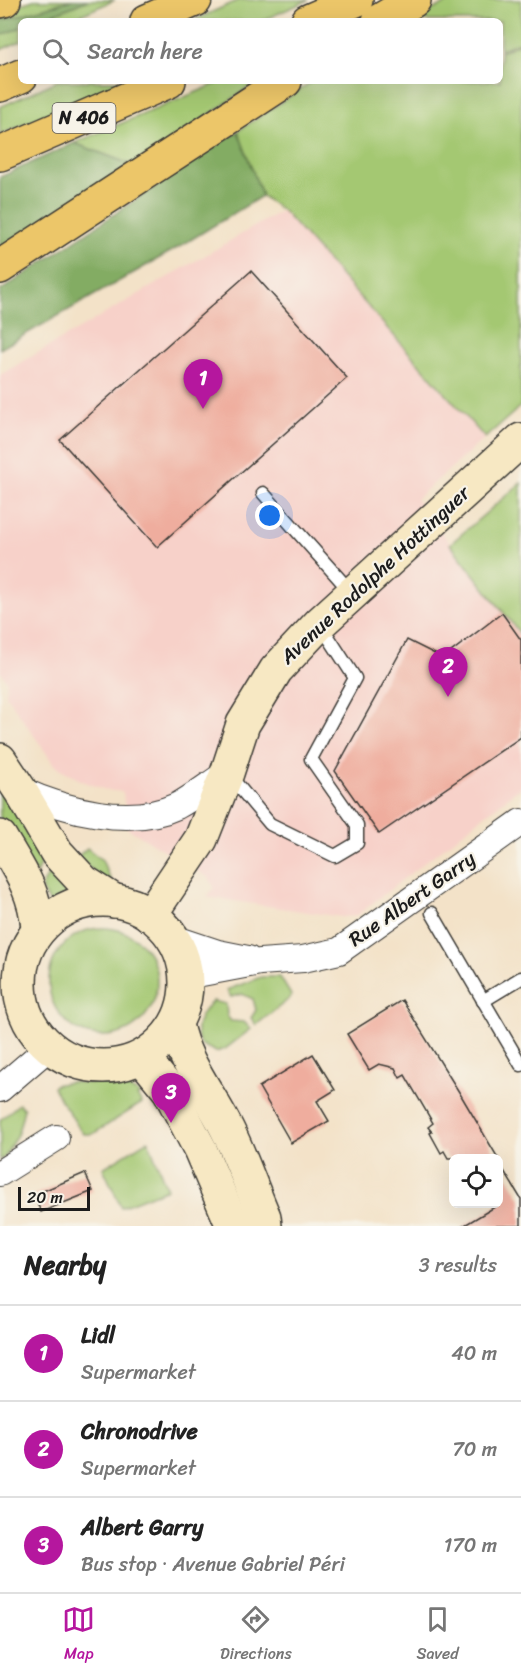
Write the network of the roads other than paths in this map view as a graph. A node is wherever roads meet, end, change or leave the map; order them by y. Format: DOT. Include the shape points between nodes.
graph roads {
  1 [pos="4,0"];
  2 [pos="195,0"];
  3 [pos="356,0"];
  4 [pos="414,0"];
  5 [pos="0,1"];
  6 [pos="154,18"];
  7 [pos="315,18"];
  8 [pos="384,18"];
  9 [pos="18,77"];
  10 [pos="162,84"];
  11 [pos="280,84"];
  12 [pos="0,85"];
  13 [pos="0,154"];
  14 [pos="0,267"];
  15 [pos="521,440"];
  16 [pos="263,493"];
  17 [pos="352,593"];
  18 [pos="320,623"];
  19 [pos="0,760"];
  20 [pos="227,772"];
  21 [pos="20,790"];
  22 [pos="521,822"];
  23 [pos="0,837"];
  24 [pos="114,901"];
  25 [pos="432,913"];
  26 [pos="150,915"];
  27 [pos="38,928"];
  28 [pos="173,938"];
  29 [pos="260,962"];
  30 [pos="186,976"];
  31 [pos="521,978"];
  32 [pos="483,1001"];
  33 [pos="176,1023"];
  34 [pos="49,1047"];
  35 [pos="142,1057"];
  36 [pos="521,1065"];
  37 [pos="0,1089"];
  38 [pos="56,1138"];
  39 [pos="0,1173"];
  40 [pos="233,1226"];
  41 [pos="266,1226"];
  1 -- 5 [label="highway"];
  2 -- 6 [label="highway"];
  3 -- 7 [label="highway"];
  4 -- 8 [label="highway"];
  9 -- 12 [label="highway"];
  10 -- 13 [label="highway, N 406"];
  11 -- 14 [label="highway"];
  15 -- 17 [label="street, Avenue Rodolphe Hottinguer"];
  16 -- 17 [label="lane"];
  17 -- 18 [label="street, Avenue Rodolphe Hottinguer"];
  18 -- 20 [label="street, Avenue Rodolphe Hottinguer" via="276,670 243,724"];
  18 -- 20 [label="lane" via="355,678 311,759 357,825 357,843 335,855 270,824"];
  19 -- 21 [label="street"];
  20 -- 21 [label="street" via="176,806 122,817 42,799"];
  20 -- 26 [label="street, Avenue Rodolphe Hottinguer" via="201,839"];
  21 -- 24 [label="street" via="57,853 84,882"];
  22 -- 29 [label="street, Rue Albert Garry" via="339,951"];
  23 -- 27 [label="street" via="29,886"];
  24 -- 26 [label="street"];
  24 -- 27 [label="street" via="66,909"];
  25 -- 32 [label="lane"];
  26 -- 28 [label="street"];
  27 -- 34 [label="street" via="21,971 21,999 31,1026"];
  28 -- 29 [label="street, Rue Albert Garry"];
  28 -- 30 [label="street"];
  29 -- 30 [label="street, Rue Albert Garry"];
  30 -- 33 [label="street" via="185,1001"];
  31 -- 32 [label="lane"];
  32 -- 36 [label="lane"];
  33 -- 35 [label="street" via="162,1043"];
  33 -- 41 [label="street" via="179,1041 226,1128"];
  34 -- 35 [label="street" via="70,1060 94,1066 118,1065"];
  34 -- 37 [label="street"];
  35 -- 40 [label="street" via="169,1090"];
  38 -- 39 [label="street"];
}
